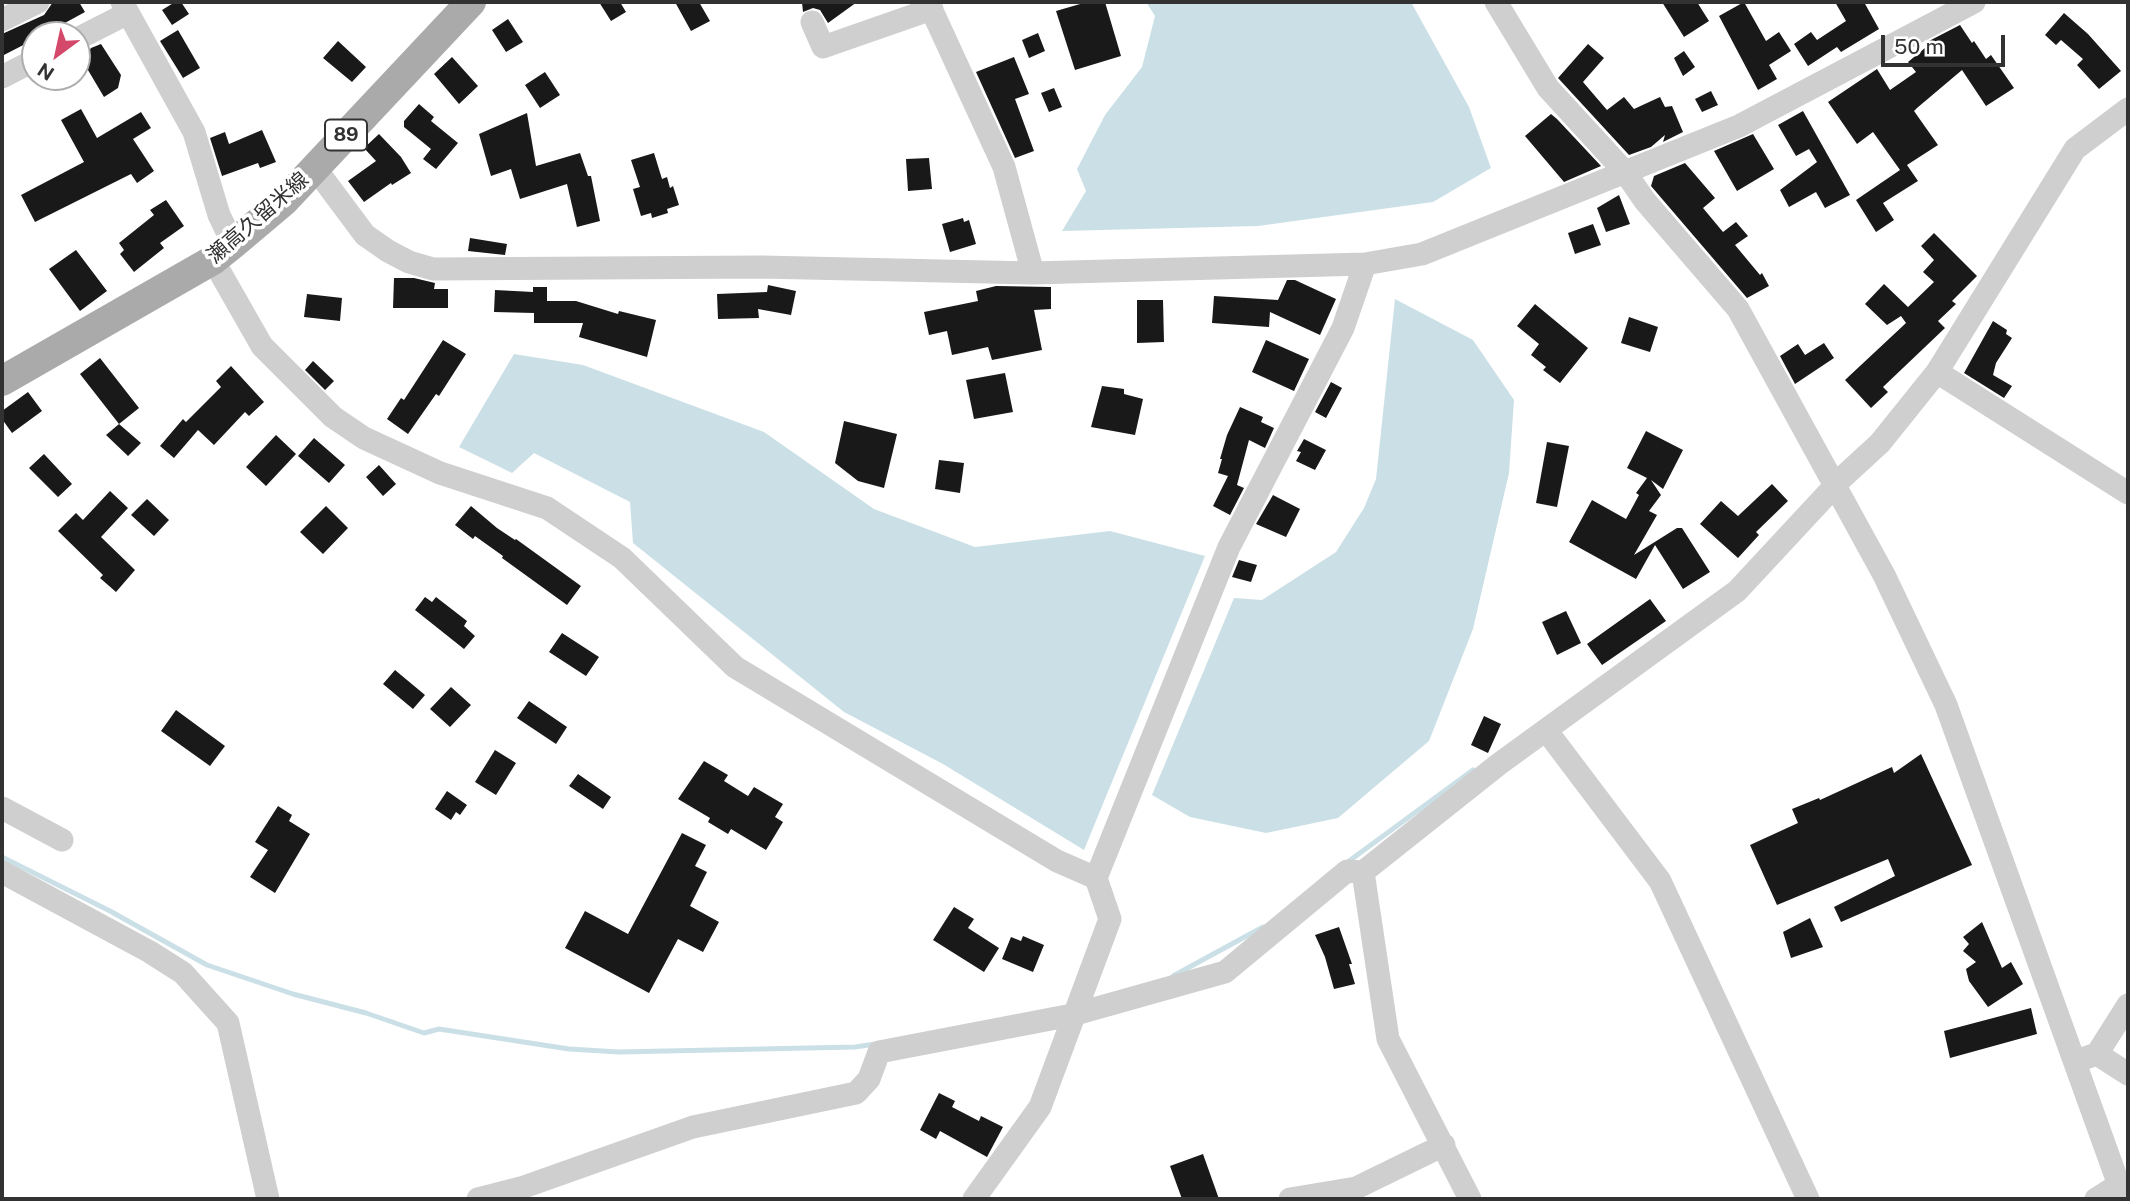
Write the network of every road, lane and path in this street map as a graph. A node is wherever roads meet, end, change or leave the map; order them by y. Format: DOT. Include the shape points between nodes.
graph roads {
  1 [pos="38,2"];
  2 [pos="471,2"];
  3 [pos="1496,2"];
  4 [pos="1974,2"];
  5 [pos="930,5"];
  6 [pos="125,7"];
  7 [pos="2,20"];
  8 [pos="812,22"];
  9 [pos="91,29"];
  10 [pos="21,67"];
  11 [pos="2,77"];
  12 [pos="2128,109"];
  13 [pos="315,168"];
  14 [pos="1625,172"];
  15 [pos="223,252"];
  16 [pos="1365,264"];
  17 [pos="1032,273"];
  18 [pos="1937,372"];
  19 [pos="2,381"];
  20 [pos="1837,486"];
  21 [pos="2128,493"];
  22 [pos="1546,730"];
  23 [pos="2,808"];
  24 [pos="62,841"];
  25 [pos="2,872"];
  26 [pos="1363,872"];
  27 [pos="1096,878"];
  28 [pos="2128,1005"];
  29 [pos="1072,1015"];
  30 [pos="2087,1057"];
  31 [pos="2128,1074"];
  32 [pos="1444,1145"];
  33 [pos="2122,1192"];
  34 [pos="268,1199"];
  35 [pos="478,1199"];
  36 [pos="974,1199"];
  37 [pos="1290,1199"];
  38 [pos="1470,1199"];
  39 [pos="1808,1199"];
  40 [pos="2096,1199"];
  1 -- 7 [label="street"];
  2 -- 13 [label="main road, 瀬高久留米線 / 89"];
  3 -- 14 [label="street" via="1548,88"];
  4 -- 14 [label="street" via="1739,126"];
  5 -- 8 [label="street" via="823,47"];
  5 -- 17 [label="street" via="1004,167"];
  6 -- 9 [label="street"];
  6 -- 15 [label="street" via="194,132 219,215"];
  10 -- 11 [label="street"];
  12 -- 18 [label="street" via="2075,149"];
  13 -- 15 [label="main road, 瀬高久留米線 / 89"];
  13 -- 17 [label="street" via="365,234 409,262 433,269 761,267"];
  14 -- 16 [label="street" via="1422,254"];
  14 -- 20 [label="street" via="1738,310"];
  15 -- 19 [label="main road, 瀬高久留米線 / 89"];
  15 -- 27 [label="street" via="262,346 333,417 364,438 440,473 547,508 622,558 735,667 1057,861"];
  16 -- 17 [label="street"];
  16 -- 27 [label="street" via="1343,328 1229,547"];
  18 -- 20 [label="street" via="1881,443"];
  18 -- 21 [label="street"];
  20 -- 22 [label="street" via="1737,591"];
  20 -- 30 [label="street" via="1946,705"];
  22 -- 26 [label="street"];
  22 -- 39 [label="street" via="1660,881"];
  23 -- 24 [label="street"];
  25 -- 34 [label="street" via="183,973 228,1023"];
  26 -- 29 [label="street" via="1347,871 1225,972"];
  26 -- 32 [label="street" via="1388,1039"];
  27 -- 29 [label="street" via="1110,919"];
  28 -- 30 [label="street"];
  29 -- 35 [label="street" via="879,1052 869,1079 856,1093 694,1127"];
  29 -- 36 [label="street" via="1040,1107"];
  30 -- 31 [label="street"];
  30 -- 33 [label="street"];
  32 -- 37 [label="street" via="1356,1188"];
  32 -- 38 [label="street"];
  33 -- 40 [label="street"];
}
